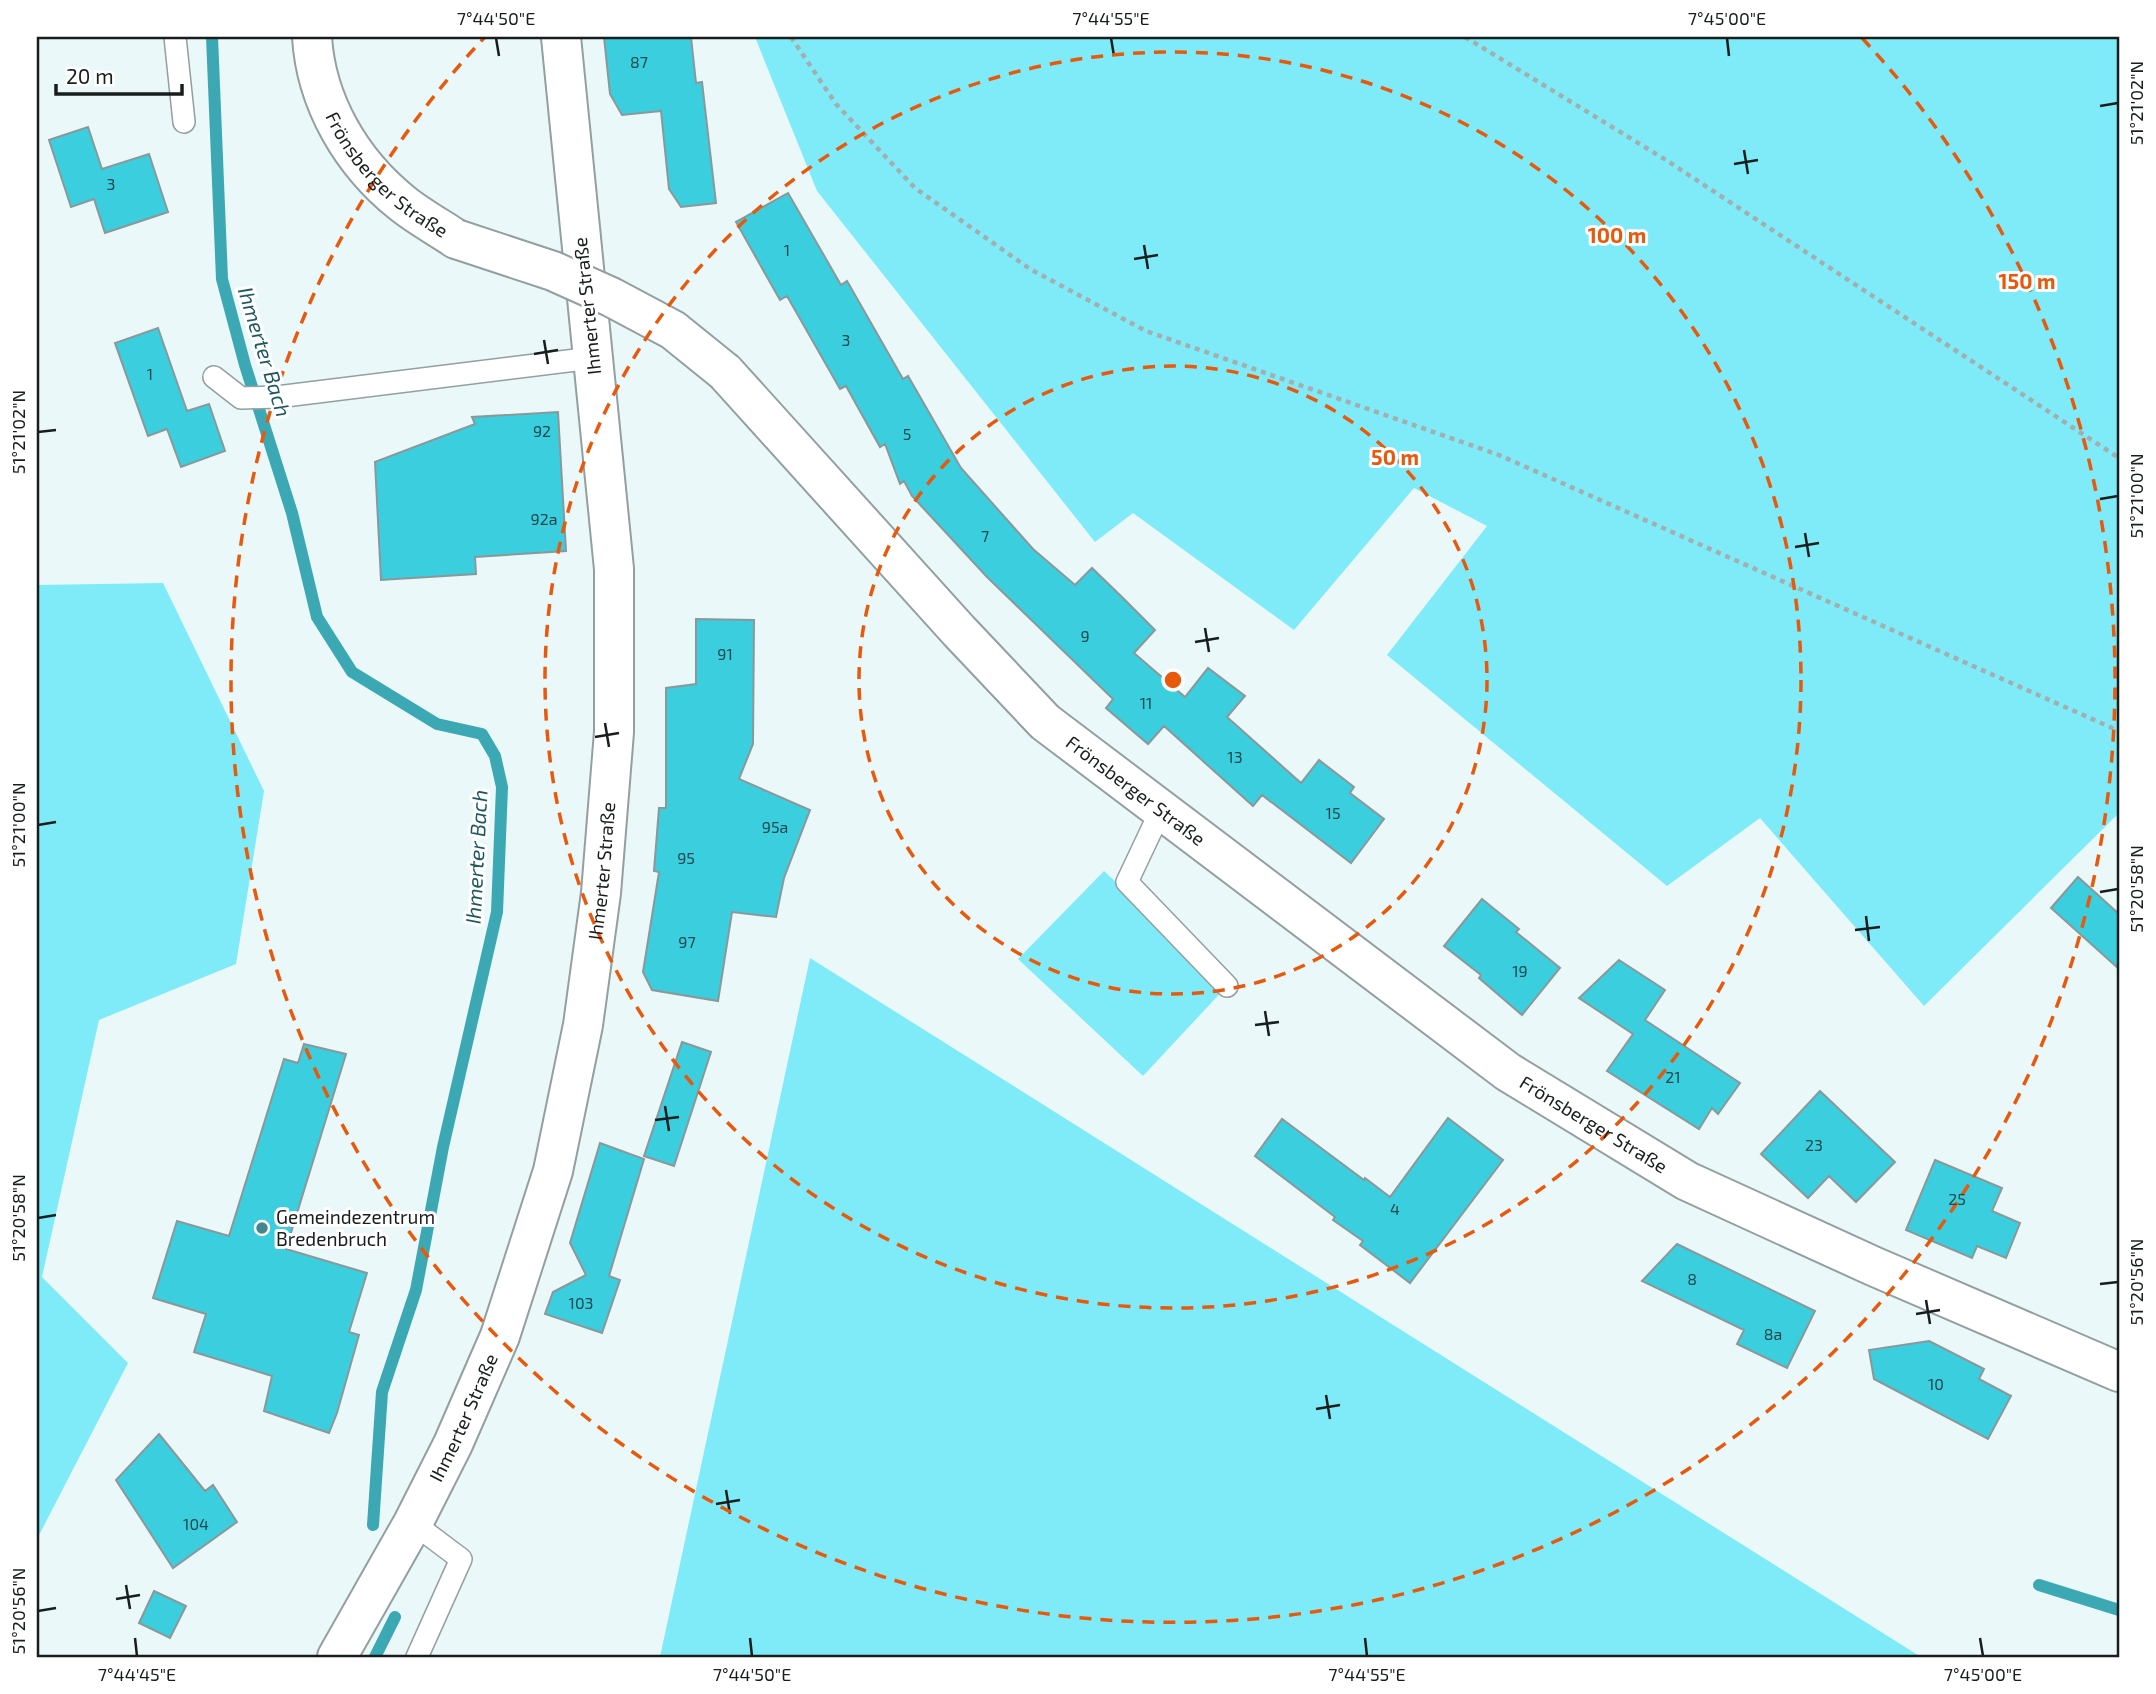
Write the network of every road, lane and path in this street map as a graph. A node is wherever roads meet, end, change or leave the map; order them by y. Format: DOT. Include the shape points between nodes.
graph roads {
  1 [pos="175,37"];
  2 [pos="312,37"];
  3 [pos="561,37"];
  4 [pos="791,37"];
  5 [pos="1465,37"];
  6 [pos="184,122"];
  7 [pos="592,358"];
  8 [pos="214,377"];
  9 [pos="2119,458"];
  10 [pos="2119,731"];
  11 [pos="1161,810"];
  12 [pos="1227,986"];
  13 [pos="2119,1372"];
  14 [pos="413,1523"];
  15 [pos="337,1657"];
  16 [pos="417,1657"];
  1 -- 6 [label="lane"];
  2 -- 11 [label="street, Frönsberger Straße, bridge" via="323,95 338,128 364,167 402,203 456,239 552,271 673,330 725,372 1045,722"];
  3 -- 7 [label="street, Ihmerter Straße"];
  4 -- 10 [label="path" via="836,104 915,188 1030,269 1146,331 1499,455"];
  5 -- 9 [label="path" via="1666,160"];
  7 -- 8 [label="lane" via="277,397 241,398"];
  7 -- 14 [label="street, Ihmerter Straße" via="614,569 614,732 601,893 583,1025 553,1171 508,1314 453,1444"];
  11 -- 12 [label="lane" via="1127,882"];
  11 -- 13 [label="street, Frönsberger Straße" via="1508,1072 1687,1181"];
  14 -- 15 [label="street, Ihmerter Straße"];
  14 -- 16 [label="lane" via="461,1559"];
}
